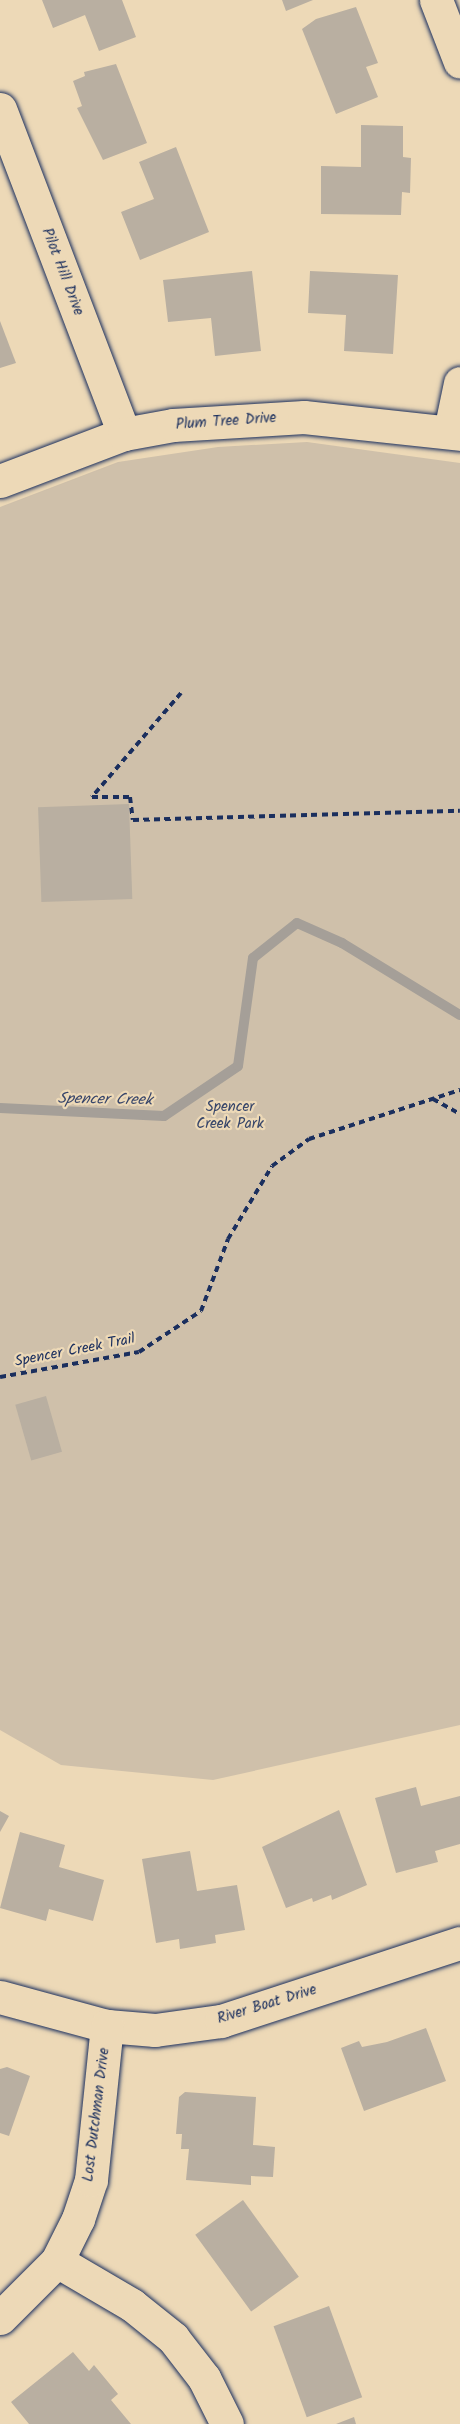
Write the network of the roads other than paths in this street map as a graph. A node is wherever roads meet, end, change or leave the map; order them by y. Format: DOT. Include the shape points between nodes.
graph roads {
  1 [pos="436,0"];
  2 [pos="460,62"];
  3 [pos="0,110"];
  4 [pos="460,383"];
  5 [pos="455,432"];
  6 [pos="124,434"];
  7 [pos="0,481"];
  8 [pos="460,1943"];
  9 [pos="0,1996"];
  10 [pos="107,2026"];
  11 [pos="57,2261"];
  12 [pos="0,2318"];
  13 [pos="227,2424"];
  1 -- 2 [label="street"];
  3 -- 6 [label="street, Pilot Hill Drive"];
  4 -- 5 [label="street"];
  5 -- 6 [label="street, Plum Tree Drive" via="304,417 218,421"];
  6 -- 7 [label="street, Plum Tree Drive"];
  8 -- 10 [label="street, River Boat Drive" via="221,2021 155,2030"];
  9 -- 10 [label="street, River Boat Drive"];
  10 -- 11 [label="street, Lost Dutchman Drive" via="91,2180"];
  11 -- 12 [label="street, Lost Dutchman Drive"];
  11 -- 13 [label="street" via="132,2305 173,2338 204,2378"];
}
